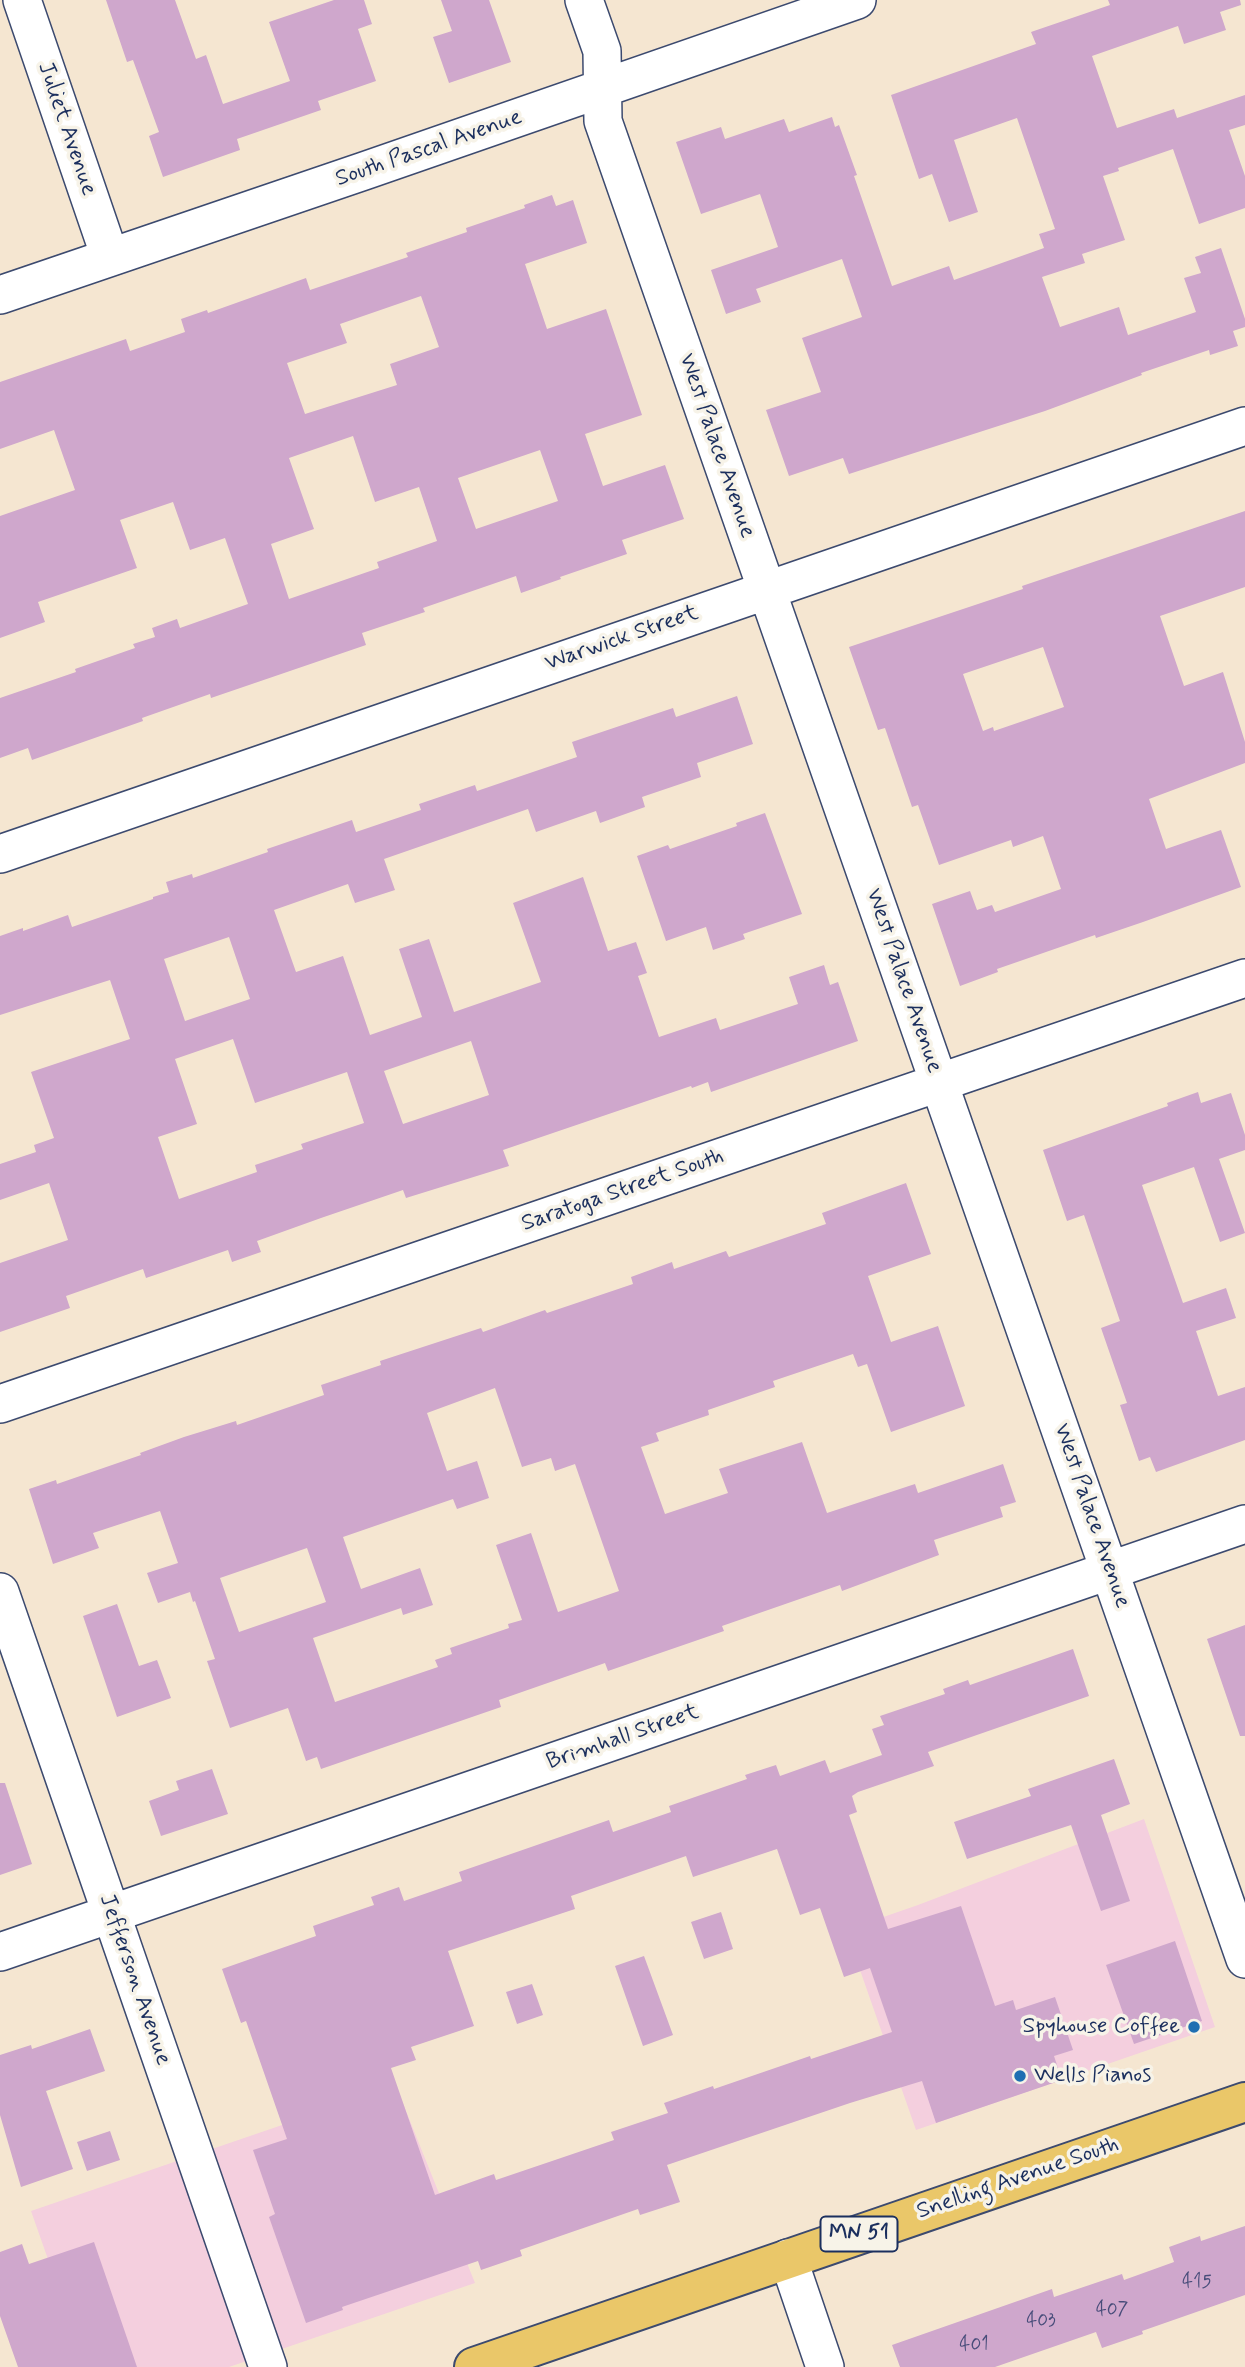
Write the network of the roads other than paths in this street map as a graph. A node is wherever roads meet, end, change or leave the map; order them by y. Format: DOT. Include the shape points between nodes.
graph roads {
  1 [pos="22,0"];
  2 [pos="584,0"];
  3 [pos="857,0"];
  4 [pos="601,90"];
  5 [pos="110,257"];
  6 [pos="0,295"];
  7 [pos="1245,426"];
  8 [pos="766,590"];
  9 [pos="0,853"];
  10 [pos="1245,978"];
  11 [pos="939,1083"];
  12 [pos="0,1404"];
  13 [pos="1245,1524"];
  14 [pos="1109,1571"];
  15 [pos="0,1592"];
  16 [pos="111,1915"];
  17 [pos="0,1952"];
  18 [pos="1245,1959"];
  19 [pos="1245,2102"];
  20 [pos="788,2258"];
  21 [pos="268,2367"];
  22 [pos="474,2367"];
  23 [pos="825,2367"];
  1 -- 5 [label="street, Juliet Avenue"];
  2 -- 4 [label="street, West Palace Avenue" via="602,51"];
  3 -- 4 [label="street, South Pascal Avenue"];
  4 -- 5 [label="street, South Pascal Avenue"];
  4 -- 8 [label="street, West Palace Avenue" via="603,121"];
  5 -- 6 [label="street, South Pascal Avenue"];
  7 -- 8 [label="street, Warwick Street"];
  8 -- 9 [label="street, Warwick Street"];
  8 -- 11 [label="street, West Palace Avenue"];
  10 -- 11 [label="street, Saratoga Street South"];
  11 -- 12 [label="street, Saratoga Street South"];
  11 -- 14 [label="street, West Palace Avenue"];
  13 -- 14 [label="street, Brimhall Street"];
  14 -- 16 [label="street, Brimhall Street"];
  14 -- 18 [label="street, West Palace Avenue"];
  15 -- 16 [label="street, Jefferson Avenue"];
  16 -- 17 [label="street, Brimhall Street"];
  16 -- 21 [label="street, Jefferson Avenue"];
  19 -- 20 [label="main road, Snelling Avenue South / MN 51"];
  20 -- 22 [label="main road, Snelling Avenue South / MN 51"];
  20 -- 23 [label="street"];
}
